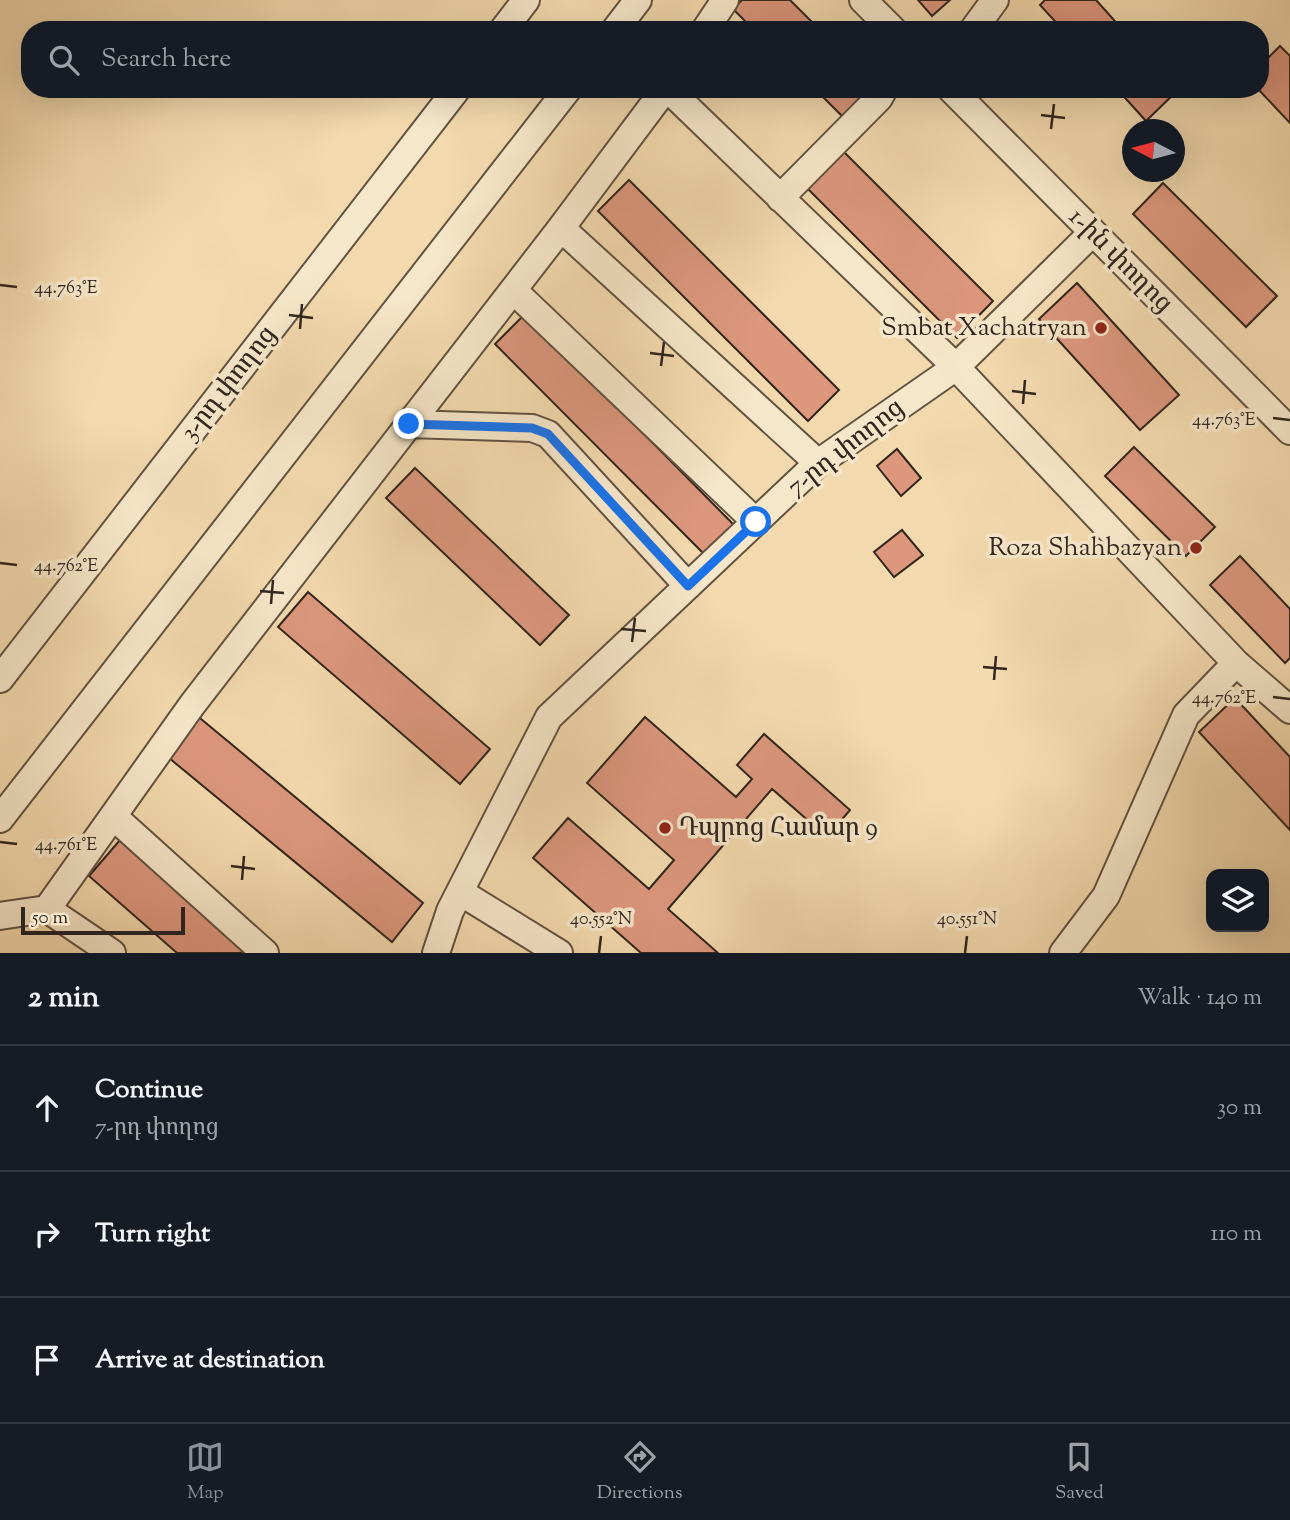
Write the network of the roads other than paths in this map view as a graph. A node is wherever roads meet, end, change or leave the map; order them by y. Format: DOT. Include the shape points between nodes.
graph roads {
  1 [pos="526,0"];
  2 [pos="638,0"];
  3 [pos="724,0"];
  4 [pos="863,0"];
  5 [pos="995,0"];
  6 [pos="510,21"];
  7 [pos="622,21"];
  8 [pos="711,21"];
  9 [pos="884,21"];
  10 [pos="980,21"];
  11 [pos="450,98"];
  12 [pos="561,98"];
  13 [pos="659,98"];
  14 [pos="675,98"];
  15 [pos="879,98"];
  16 [pos="960,98"];
  17 [pos="780,198"];
  18 [pos="561,228"];
  19 [pos="1092,233"];
  20 [pos="513,290"];
  21 [pos="956,367"];
  22 [pos="409,424"];
  23 [pos="1290,431"];
  24 [pos="818,464"];
  25 [pos="756,522"];
  26 [pos="688,586"];
  27 [pos="1236,663"];
  28 [pos="0,679"];
  29 [pos="1290,710"];
  30 [pos="113,816"];
  31 [pos="0,819"];
  32 [pos="460,892"];
  33 [pos="47,909"];
  34 [pos="0,916"];
  35 [pos="112,953"];
  36 [pos="265,953"];
  37 [pos="436,953"];
  38 [pos="559,953"];
  39 [pos="1063,953"];
  1 -- 6 [label="street"];
  2 -- 7 [label="street"];
  3 -- 8 [label="street"];
  4 -- 9 [label="street"];
  5 -- 10 [label="street"];
  11 -- 28 [label="street, 3-րդ փողոց"];
  12 -- 31 [label="street"];
  13 -- 18 [label="street"];
  14 -- 17 [label="street"];
  15 -- 17 [label="street"];
  16 -- 19 [label="street, 1-ին փողոց"];
  17 -- 21 [label="street"];
  18 -- 20 [label="street"];
  18 -- 24 [label="street"];
  19 -- 21 [label="street, 7-րդ փողոց"];
  19 -- 23 [label="street, 1-ին փողոց"];
  20 -- 22 [label="street"];
  20 -- 25 [label="street"];
  21 -- 24 [label="street, 7-րդ փողոց"];
  21 -- 27 [label="street"];
  22 -- 26 [label="street" via="532,428 548,434"];
  22 -- 30 [label="street" via="192,705"];
  24 -- 25 [label="street, 7-րդ փողոց"];
  25 -- 26 [label="street, 7-րդ փողոց"];
  26 -- 32 [label="street, 7-րդ փողոց" via="549,717"];
  27 -- 29 [label="street"];
  27 -- 39 [label="street" via="1186,716 1106,896"];
  30 -- 33 [label="street"];
  30 -- 36 [label="street"];
  32 -- 37 [label="street, 7-րդ փողոց"];
  32 -- 38 [label="street"];
  33 -- 34 [label="street"];
  33 -- 35 [label="street"];
}
